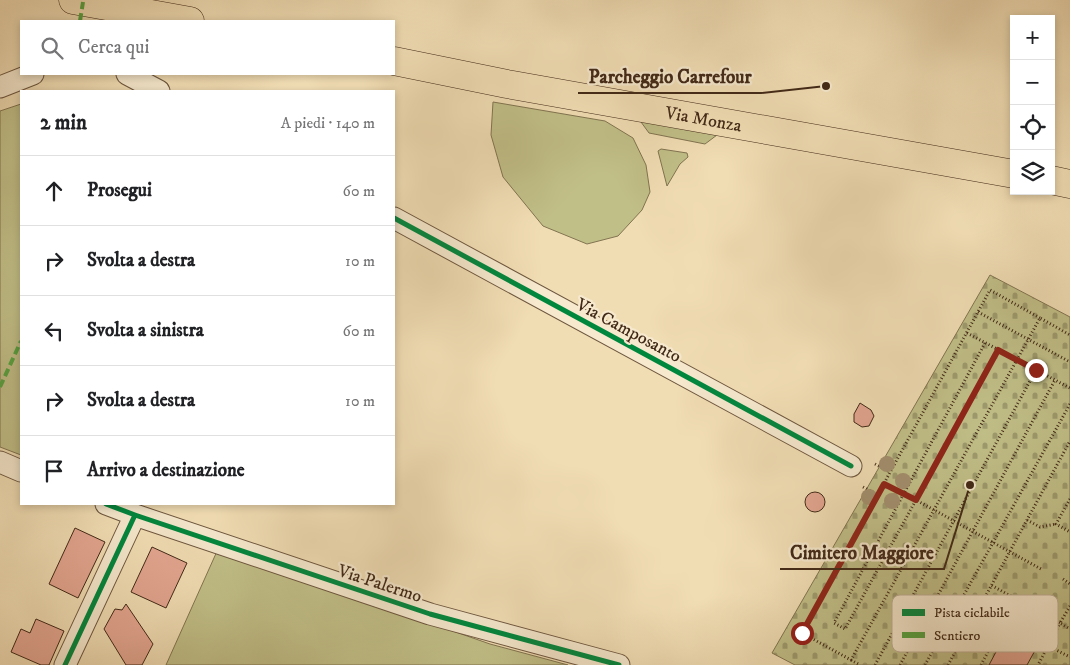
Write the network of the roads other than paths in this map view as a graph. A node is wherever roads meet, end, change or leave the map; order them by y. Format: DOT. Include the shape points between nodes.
graph roads {
  1 [pos="73,0"];
  2 [pos="184,20"];
  3 [pos="395,61"];
  4 [pos="30,75"];
  5 [pos="129,75"];
  6 [pos="0,87"];
  7 [pos="158,90"];
  8 [pos="1010,173"];
  9 [pos="395,219"];
  10 [pos="0,462"];
  11 [pos="850,466"];
  12 [pos="20,471"];
  13 [pos="109,505"];
  14 [pos="135,515"];
  15 [pos="65,665"];
  16 [pos="619,665"];
  1 -- 2 [label="main road"];
  3 -- 8 [label="main road, Via Monza"];
  4 -- 6 [label="street"];
  5 -- 7 [label="street"];
  9 -- 11 [label="street, Via Camposanto"];
  10 -- 12 [label="street"];
  13 -- 14 [label="street, Via Palermo"];
  14 -- 15 [label="street"];
  14 -- 16 [label="street, Via Palermo" via="430,614"];
}
